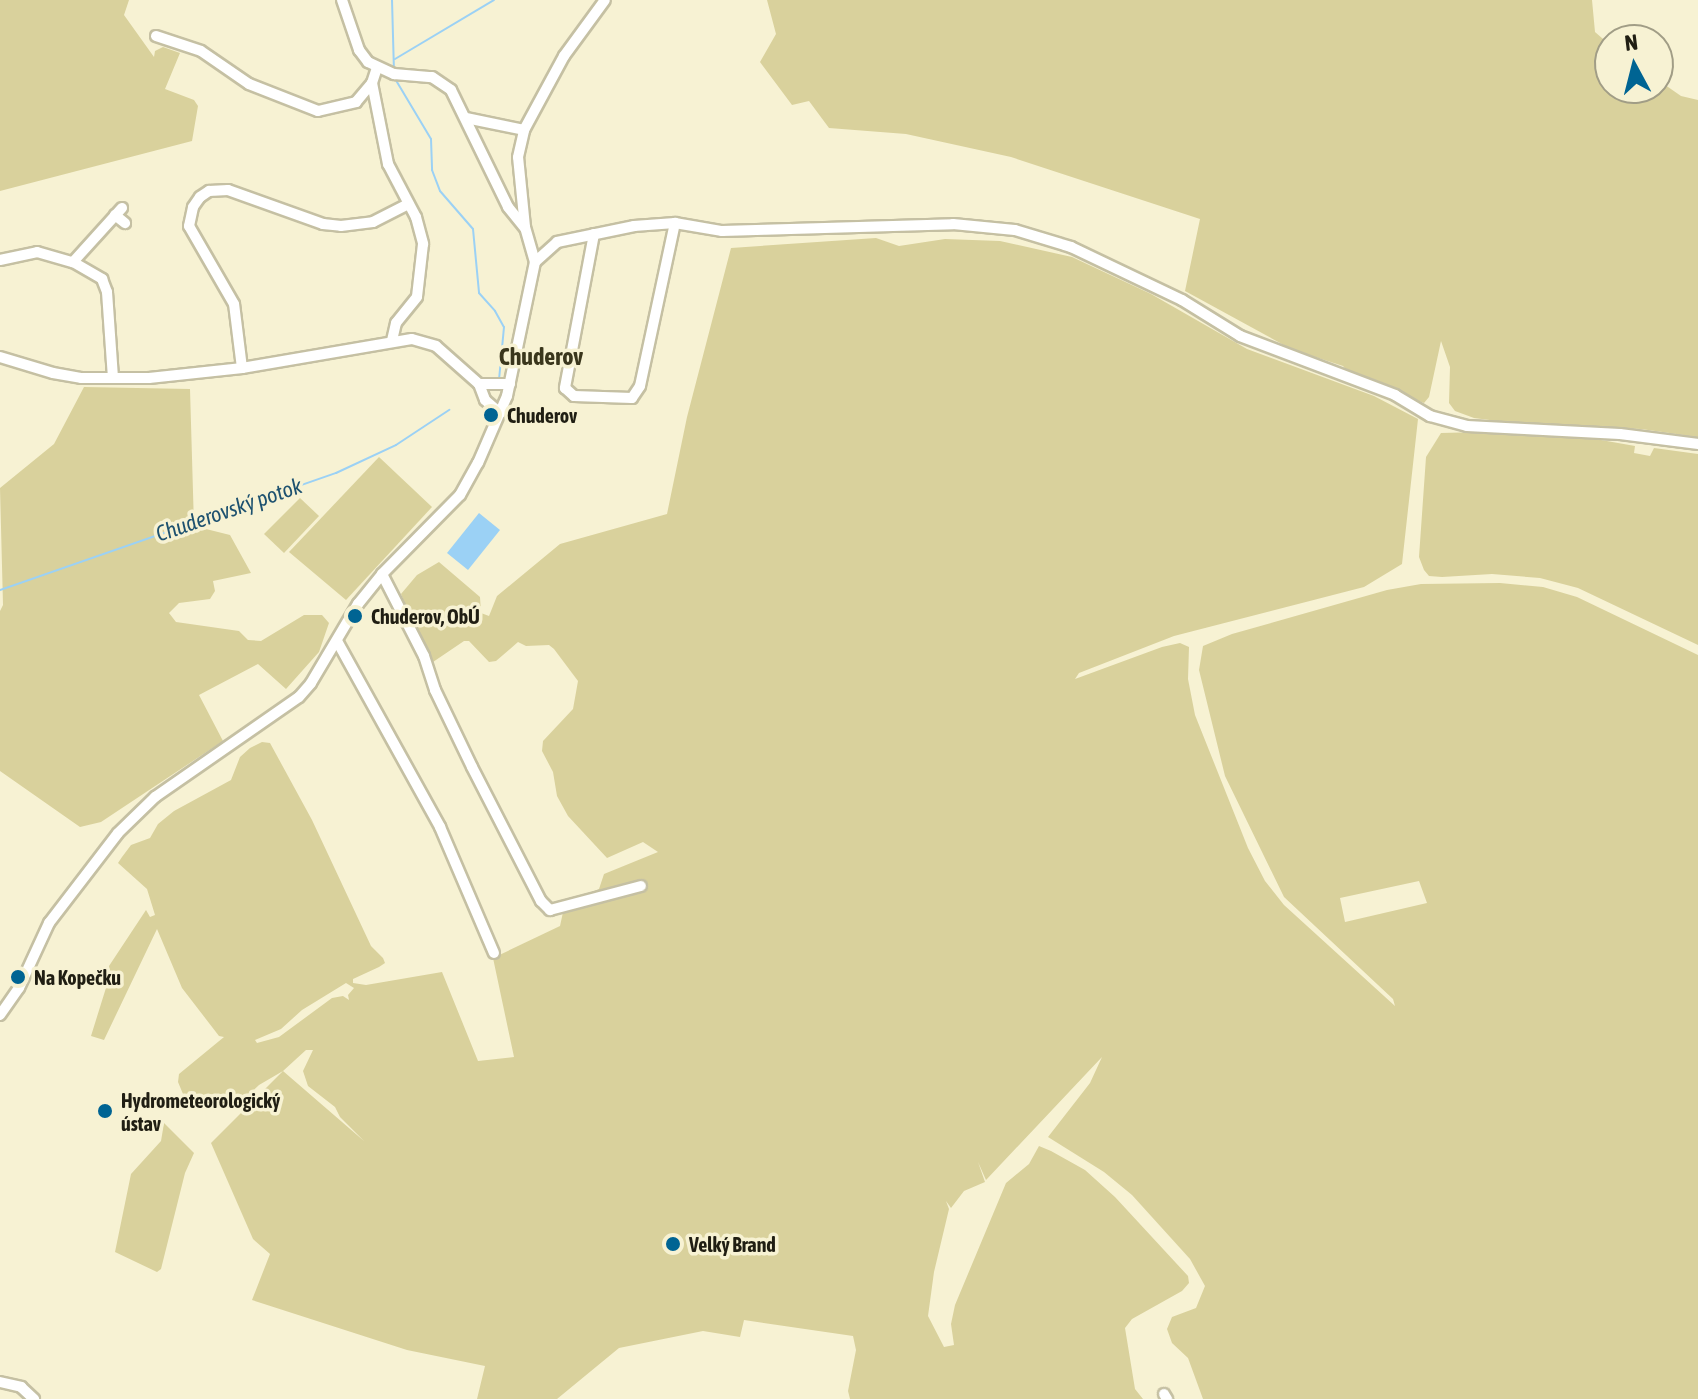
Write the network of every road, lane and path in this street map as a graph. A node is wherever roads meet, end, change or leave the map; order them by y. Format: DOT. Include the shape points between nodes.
graph roads {
  1 [pos="342,0"];
  2 [pos="605,0"];
  3 [pos="156,36"];
  4 [pos="377,68"];
  5 [pos="372,83"];
  6 [pos="466,118"];
  7 [pos="524,130"];
  8 [pos="407,205"];
  9 [pos="125,223"];
  10 [pos="675,223"];
  11 [pos="525,228"];
  12 [pos="594,234"];
  13 [pos="0,260"];
  14 [pos="73,262"];
  15 [pos="535,262"];
  16 [pos="392,341"];
  17 [pos="0,357"];
  18 [pos="242,368"];
  19 [pos="113,378"];
  20 [pos="492,388"];
  21 [pos="500,413"];
  22 [pos="1698,444"];
  23 [pos="382,574"];
  24 [pos="337,641"];
  25 [pos="641,886"];
  26 [pos="494,953"];
  27 [pos="0,1015"];
  28 [pos="0,1382"];
  29 [pos="34,1399"];
  1 -- 4 [label="street" via="359,50"];
  2 -- 7 [label="street" via="539,96"];
  3 -- 5 [label="street" via="201,51 249,84 318,111 356,102"];
  4 -- 5 [label="street"];
  4 -- 6 [label="street" via="442,82"];
  5 -- 8 [label="street" via="388,164"];
  6 -- 7 [label="street"];
  6 -- 11 [label="street" via="508,207"];
  7 -- 11 [label="street" via="518,157"];
  8 -- 16 [label="street" via="422,231 423,269 417,297 396,323"];
  8 -- 18 [label="street" via="373,222 341,226 228,190 200,197 189,226 234,304"];
  9 -- 14 [label="street" via="119,211"];
  10 -- 12 [label="street"];
  10 -- 12 [label="street" via="640,386 632,398 574,396 565,388"];
  10 -- 22 [label="street" via="722,231 953,224 1015,230 1071,247 1182,300 1240,336 1395,395 1430,416 1467,426"];
  11 -- 15 [label="street"];
  12 -- 15 [label="street" via="557,242"];
  13 -- 14 [label="street" via="37,252"];
  14 -- 19 [label="street" via="102,279 107,292"];
  15 -- 20 [label="street"];
  16 -- 18 [label="street"];
  16 -- 20 [label="street" via="429,341"];
  17 -- 19 [label="street" via="53,373"];
  18 -- 19 [label="street"];
  20 -- 21 [label="street"];
  20 -- 21 [label="street"];
  21 -- 23 [label="street" via="460,495"];
  23 -- 24 [label="street"];
  23 -- 25 [label="street" via="541,901 550,910"];
  24 -- 26 [label="street" via="440,827"];
  24 -- 27 [label="street" via="299,697 155,797 118,833 49,923 19,988"];
  28 -- 29 [label="street" via="21,1387"];
}
